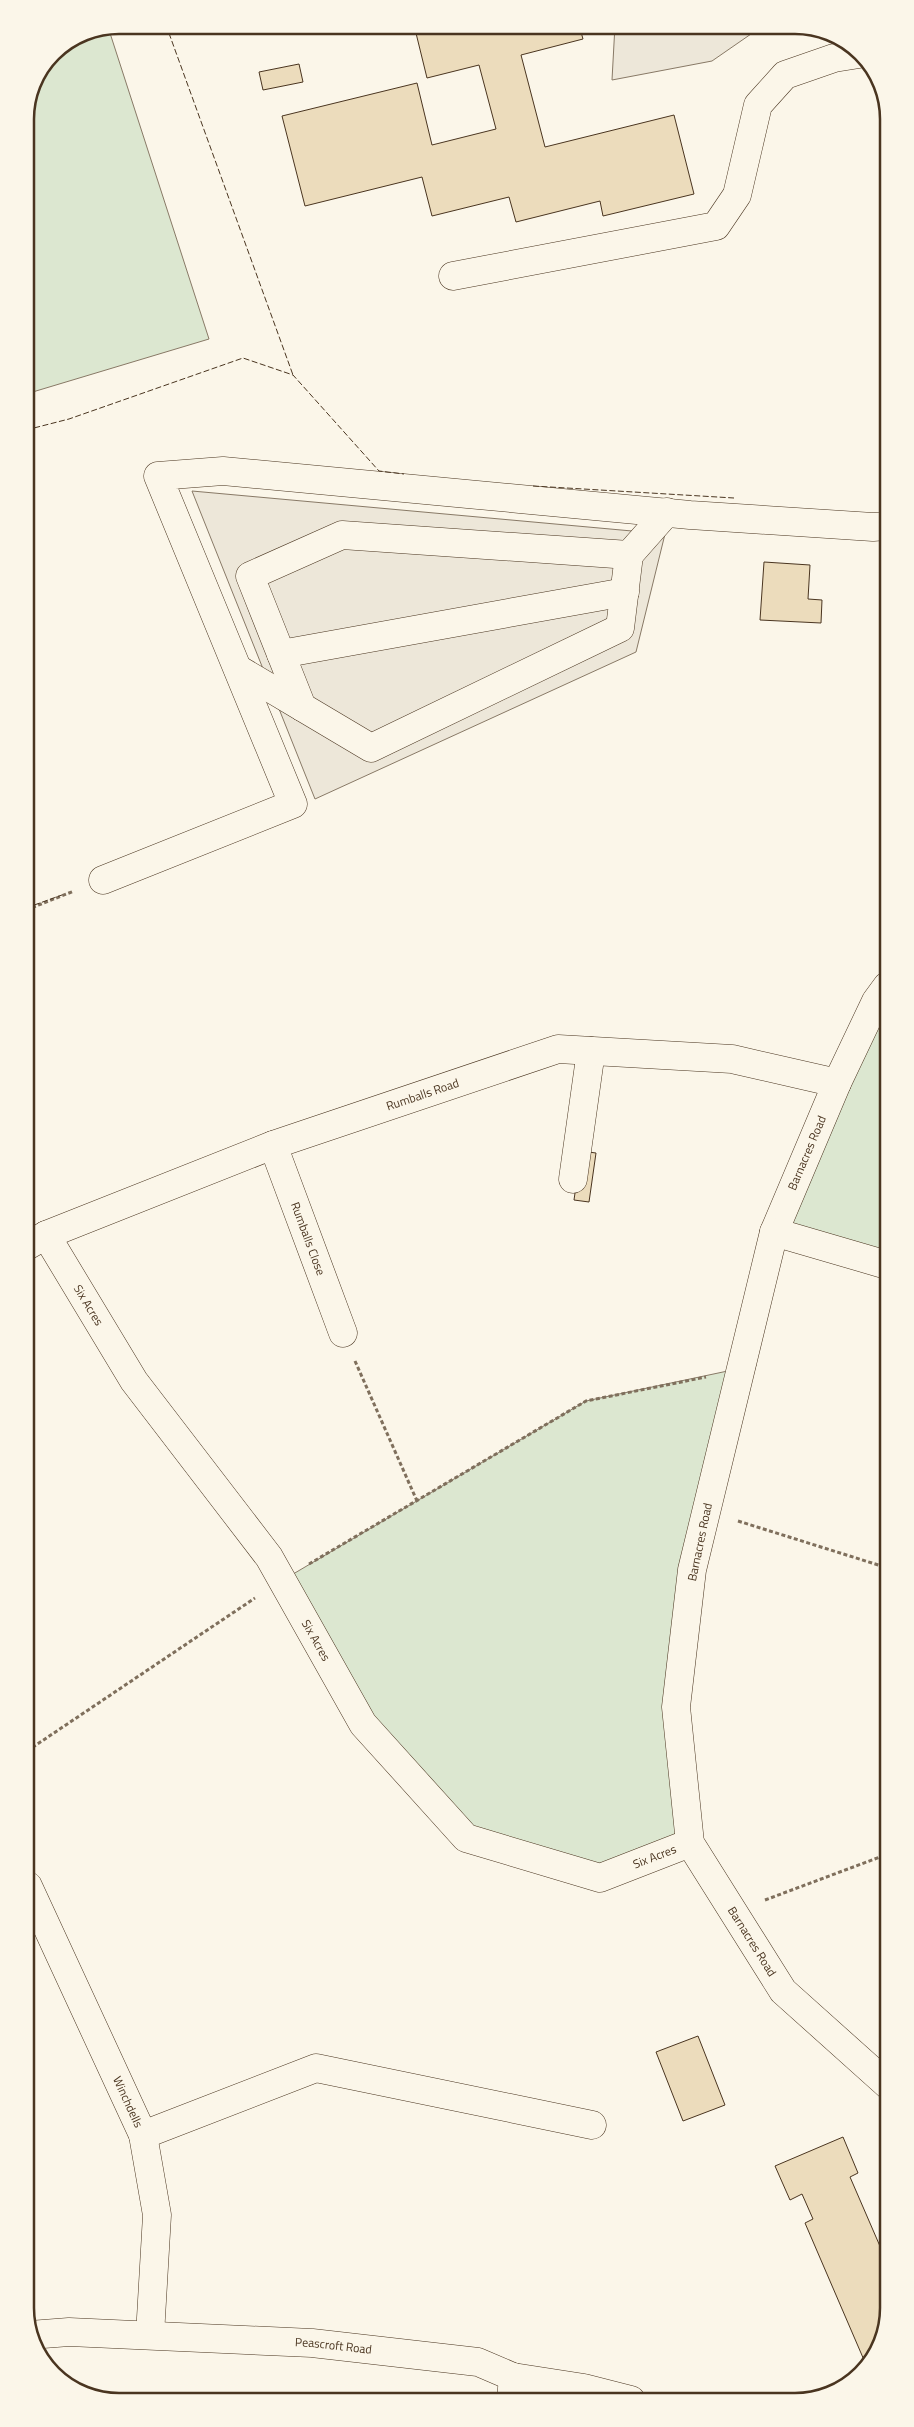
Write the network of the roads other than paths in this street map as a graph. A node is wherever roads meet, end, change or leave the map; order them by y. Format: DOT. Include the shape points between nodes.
graph roads {
  1 [pos="846,56"];
  2 [pos="453,276"];
  3 [pos="667,512"];
  4 [pos="880,526"];
  5 [pos="629,555"];
  6 [pos="625,592"];
  7 [pos="281,654"];
  8 [pos="238,669"];
  9 [pos="302,707"];
  10 [pos="102,880"];
  11 [pos="880,996"];
  12 [pos="591,1051"];
  13 [pos="837,1083"];
  14 [pos="273,1145"];
  15 [pos="573,1179"];
  16 [pos="774,1232"];
  17 [pos="36,1240"];
  18 [pos="880,1263"];
  19 [pos="343,1333"];
  20 [pos="690,1843"];
  21 [pos="34,1899"];
  22 [pos="880,2078"];
  23 [pos="592,2125"];
  24 [pos="143,2135"];
  25 [pos="38,2335"];
  26 [pos="150,2335"];
  27 [pos="512,2388"];
  28 [pos="604,2393"];
  1 -- 2 [label="street" via="785,76 758,105 737,195 716,226"];
  3 -- 4 [label="street"];
  3 -- 5 [label="street"];
  3 -- 8 [label="street" via="223,471 158,476"];
  5 -- 6 [label="street"];
  5 -- 7 [label="street" via="342,536 250,576"];
  6 -- 7 [label="street"];
  6 -- 9 [label="street" via="620,628 371,748"];
  7 -- 9 [label="street"];
  8 -- 9 [label="street"];
  8 -- 10 [label="street" via="293,804"];
  11 -- 13 [label="street, Barnacres Road"];
  12 -- 13 [label="street, Rumballs Road" via="732,1059"];
  12 -- 14 [label="street, Rumballs Road" via="558,1049"];
  12 -- 15 [label="street"];
  13 -- 16 [label="street, Barnacres Road"];
  14 -- 17 [label="street, Rumballs Road"];
  14 -- 19 [label="street, Rumballs Close"];
  16 -- 18 [label="street"];
  16 -- 20 [label="street, Barnacres Road" via="692,1570 676,1707"];
  17 -- 20 [label="street, Six Acres" via="134,1381 270,1557 363,1724 466,1838 600,1878"];
  20 -- 22 [label="street, Barnacres Road" via="783,1991"];
  21 -- 24 [label="street, Winchdells"];
  23 -- 24 [label="street" via="316,2068"];
  24 -- 26 [label="street, Winchdells" via="157,2215"];
  25 -- 26 [label="street, Peascroft Road" via="70,2332"];
  26 -- 27 [label="street, Peascroft Road" via="331,2345 478,2362"];
  27 -- 28 [label="street, Peascroft Road" via="584,2388"];
}
